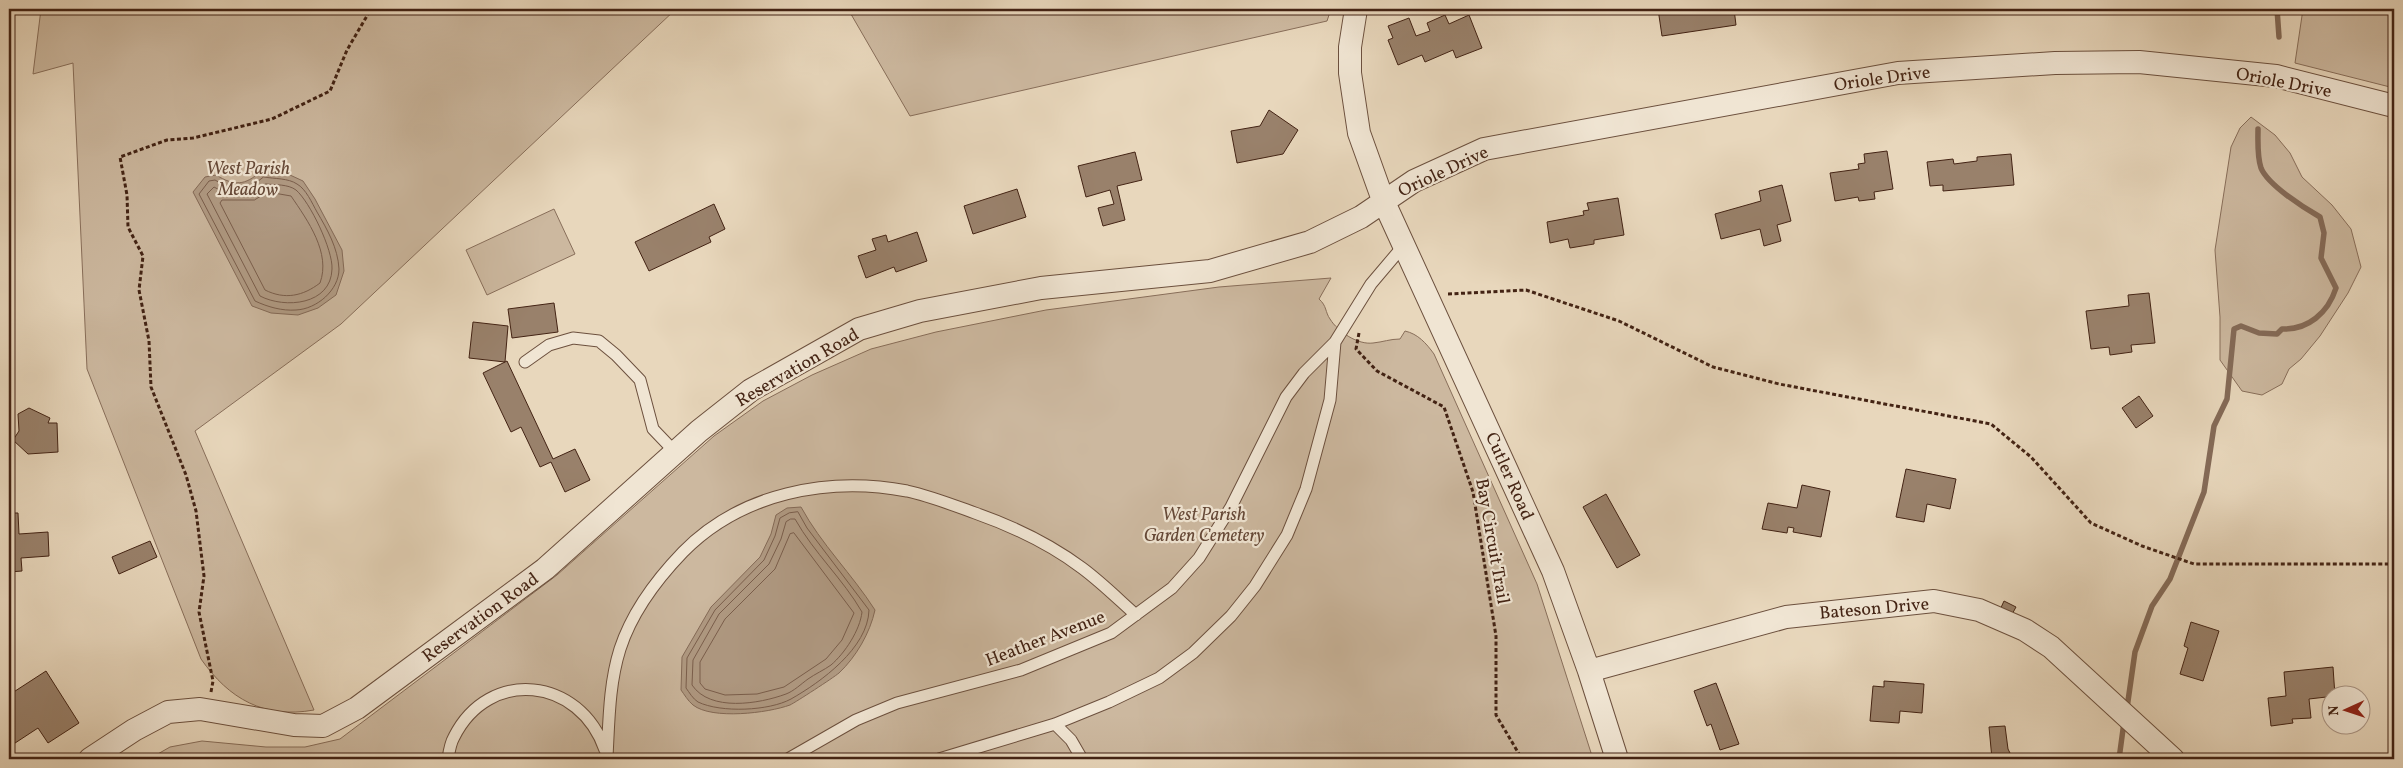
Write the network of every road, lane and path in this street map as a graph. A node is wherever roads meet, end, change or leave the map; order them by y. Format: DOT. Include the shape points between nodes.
graph roads {
  1 [pos="371,9"];
  2 [pos="1356,9"];
  3 [pos="2389,9"];
  4 [pos="2394,19"];
  5 [pos="2394,106"];
  6 [pos="1383,200"];
  7 [pos="1404,245"];
  8 [pos="1427,295"];
  9 [pos="1360,330"];
  10 [pos="1335,342"];
  11 [pos="525,362"];
  12 [pos="675,452"];
  13 [pos="2394,564"];
  14 [pos="1136,615"];
  15 [pos="1589,671"];
  16 [pos="208,710"];
  17 [pos="1055,724"];
  18 [pos="607,758"];
  19 [pos="91,759"];
  20 [pos="448,759"];
  21 [pos="788,759"];
  22 [pos="939,759"];
  23 [pos="1082,759"];
  24 [pos="1522,759"];
  25 [pos="1617,759"];
  26 [pos="2173,759"];
  1 -- 16 [label="path" via="347,50 330,91 272,119 193,138 168,140 120,157 127,195 128,227 143,256 139,290 149,341 151,387 186,475 196,511 204,576 199,612 213,680"];
  2 -- 6 [label="street" via="1350,73 1359,133"];
  3 -- 4 [label="path"];
  5 -- 6 [label="street, Oriole Drive" via="2276,76 2140,62 2056,63 1898,73 1484,149 1414,181"];
  6 -- 7 [label="street, Cutler Road"];
  6 -- 12 [label="street, Reservation Road" via="1360,217 1310,242 1210,271 1041,288 920,311 859,329 751,390"];
  7 -- 8 [label="street, Cutler Road"];
  7 -- 10 [label="lane" via="1371,284"];
  8 -- 13 [label="path" via="1526,290 1619,321 1713,367 1779,384 1991,424 2031,457 2092,523 2142,546 2194,564"];
  8 -- 15 [label="street, Cutler Road" via="1552,571"];
  9 -- 24 [label="path, Bay Circuit Trail" via="1356,349 1377,371 1444,407 1473,492 1496,636 1496,715"];
  10 -- 14 [label="lane, Heather Avenue" via="1304,373 1286,397 1231,507 1199,558 1172,588"];
  10 -- 17 [label="lane" via="1330,400 1306,489 1287,535 1254,586 1231,616 1193,653 1159,678"];
  11 -- 12 [label="lane" via="550,345 573,338 599,341 640,380 653,429"];
  12 -- 16 [label="street, Reservation Road" via="545,569 357,708 323,726 294,725"];
  14 -- 18 [label="lane" via="1082,567 1001,522 956,506 907,491 862,486 824,487 781,494 738,511 697,537 662,573 640,607 620,648 611,693"];
  14 -- 21 [label="lane, Heather Avenue" via="1111,633 1021,670 897,703 856,720"];
  15 -- 25 [label="street, Cutler Road"];
  15 -- 26 [label="street, Bateson Drive" via="1786,617 1934,601 1979,610 2025,630 2052,647"];
  16 -- 19 [label="street, Reservation Road" via="168,712"];
  17 -- 22 [label="lane"];
  17 -- 23 [label="lane" via="1071,740"];
  18 -- 20 [label="lane" via="599,732 583,712 562,697 537,690 511,691 487,700 467,716 453,738"];
}
